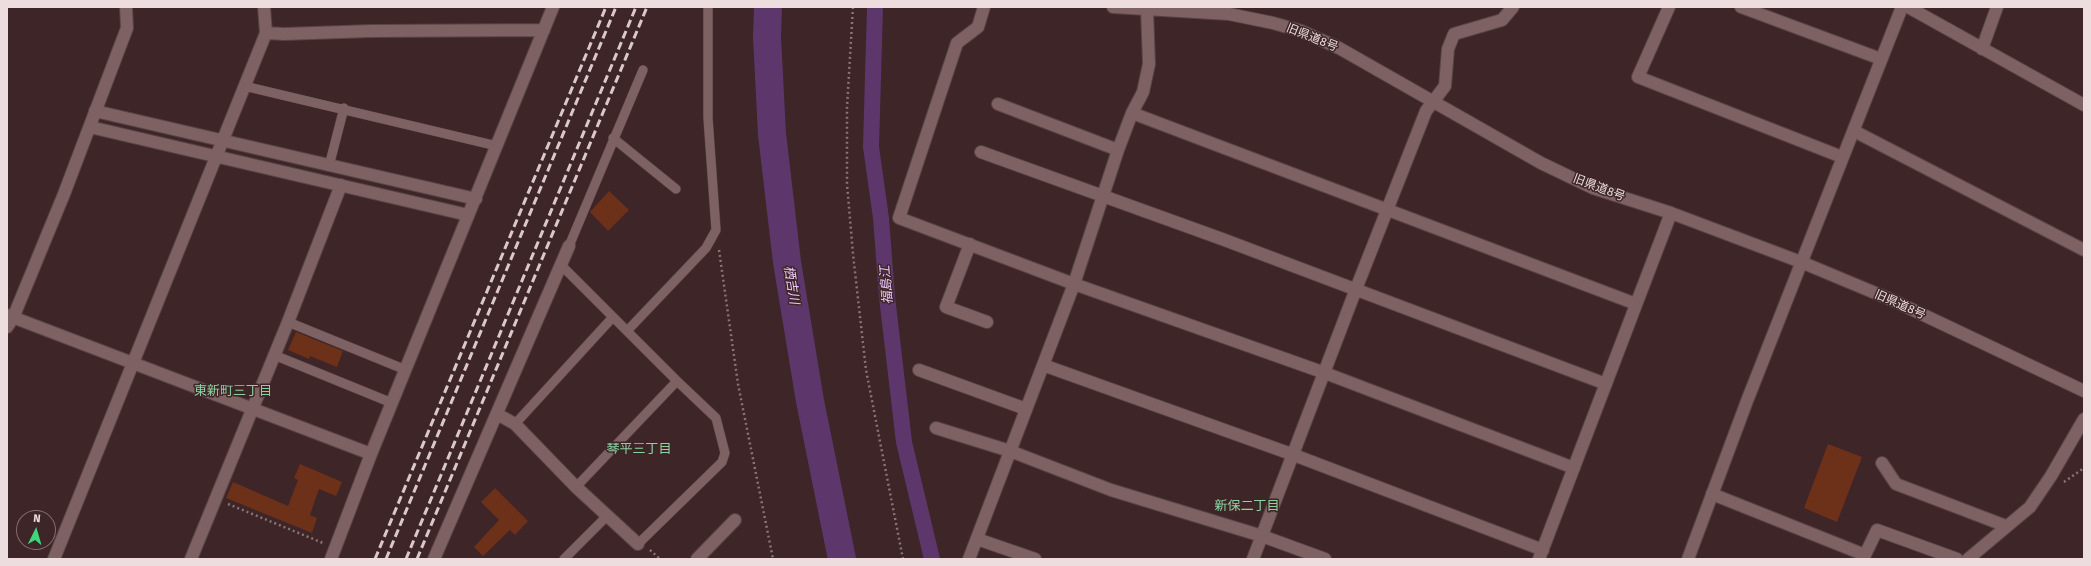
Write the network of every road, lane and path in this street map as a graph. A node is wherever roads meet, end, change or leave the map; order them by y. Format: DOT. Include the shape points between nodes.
graph roads {
  1 [pos="126,7"];
  2 [pos="264,7"];
  3 [pos="553,7"];
  4 [pos="708,7"];
  5 [pos="853,7"];
  6 [pos="984,7"];
  7 [pos="1114,7"];
  8 [pos="1513,7"];
  9 [pos="1669,7"];
  10 [pos="1741,7"];
  11 [pos="1902,7"];
  12 [pos="1908,7"];
  13 [pos="1998,7"];
  14 [pos="1170,8"];
  15 [pos="1147,10"];
  16 [pos="544,30"];
  17 [pos="266,33"];
  18 [pos="1982,48"];
  19 [pos="1881,59"];
  20 [pos="643,70"];
  21 [pos="244,86"];
  22 [pos="1433,100"];
  23 [pos="2083,100"];
  24 [pos="998,104"];
  25 [pos="344,108"];
  26 [pos="95,111"];
  27 [pos="1132,113"];
  28 [pos="90,127"];
  29 [pos="1854,131"];
  30 [pos="614,138"];
  31 [pos="222,142"];
  32 [pos="497,146"];
  33 [pos="1118,150"];
  34 [pos="981,152"];
  35 [pos="216,156"];
  36 [pos="1842,157"];
  37 [pos="329,166"];
  38 [pos="341,186"];
  39 [pos="676,189"];
  40 [pos="1103,196"];
  41 [pos="476,199"];
  42 [pos="1387,210"];
  43 [pos="1671,213"];
  44 [pos="468,215"];
  45 [pos="716,230"];
  46 [pos="970,244"];
  47 [pos="569,246"];
  48 [pos="2084,250"];
  49 [pos="1801,262"];
  50 [pos="560,264"];
  51 [pos="1074,284"];
  52 [pos="1356,290"];
  53 [pos="1636,304"];
  54 [pos="613,317"];
  55 [pos="9,320"];
  56 [pos="288,322"];
  57 [pos="987,322"];
  58 [pos="627,332"];
  59 [pos="274,355"];
  60 [pos="133,364"];
  61 [pos="1043,365"];
  62 [pos="406,370"];
  63 [pos="919,370"];
  64 [pos="1325,373"];
  65 [pos="677,380"];
  66 [pos="1606,384"];
  67 [pos="2084,391"];
  68 [pos="392,403"];
  69 [pos="253,408"];
  70 [pos="1026,409"];
  71 [pos="497,414"];
  72 [pos="2084,419"];
  73 [pos="515,424"];
  74 [pos="936,428"];
  75 [pos="1010,451"];
  76 [pos="371,454"];
  77 [pos="1294,455"];
  78 [pos="1882,463"];
  79 [pos="1574,468"];
  80 [pos="576,487"];
  81 [pos="1712,494"];
  82 [pos="214,499"];
  83 [pos="607,516"];
  84 [pos="735,520"];
  85 [pos="2006,526"];
  86 [pos="1262,536"];
  87 [pos="977,539"];
  88 [pos="638,544"];
  89 [pos="334,554"];
  90 [pos="1541,554"];
  91 [pos="54,559"];
  92 [pos="191,559"];
  93 [pos="434,559"];
  94 [pos="564,559"];
  95 [pos="697,559"];
  96 [pos="773,559"];
  97 [pos="903,559"];
  98 [pos="969,559"];
  99 [pos="1035,559"];
  100 [pos="1254,559"];
  101 [pos="1325,559"];
  102 [pos="1688,559"];
  103 [pos="1957,559"];
  104 [pos="1968,559"];
  1 -- 26 [label="street" via="127,28"];
  2 -- 17 [label="street"];
  3 -- 16 [label="street"];
  4 -- 45 [label="lane" via="708,118"];
  5 -- 97 [label="path" via="847,107 847,184 853,254 866,370"];
  6 -- 46 [label="street" via="978,27 957,43 899,218"];
  7 -- 15 [label="street, 旧県道8号"];
  8 -- 22 [label="street" via="1502,20 1454,34 1448,49 1445,86"];
  9 -- 36 [label="street" via="1638,77"];
  10 -- 19 [label="street"];
  11 -- 19 [label="street"];
  12 -- 18 [label="street"];
  13 -- 18 [label="street"];
  14 -- 15 [label="street, 旧県道8号"];
  14 -- 22 [label="street, 旧県道8号" via="1229,14 1301,31 1339,48"];
  15 -- 27 [label="street" via="1149,64 1143,92"];
  16 -- 17 [label="street"];
  16 -- 32 [label="street"];
  17 -- 21 [label="street"];
  18 -- 23 [label="street"];
  19 -- 29 [label="street"];
  20 -- 30 [label="lane"];
  21 -- 25 [label="lane"];
  21 -- 31 [label="street"];
  22 -- 42 [label="street" via="1426,111"];
  22 -- 43 [label="street, 旧県道8号" via="1541,164 1593,188"];
  24 -- 33 [label="street"];
  25 -- 32 [label="lane"];
  25 -- 37 [label="lane"];
  26 -- 28 [label="street"];
  26 -- 31 [label="street"];
  27 -- 33 [label="street"];
  27 -- 42 [label="street"];
  28 -- 35 [label="street"];
  28 -- 55 [label="street"];
  29 -- 36 [label="street"];
  29 -- 48 [label="street"];
  30 -- 39 [label="lane"];
  30 -- 47 [label="lane"];
  31 -- 35 [label="street"];
  31 -- 37 [label="street"];
  32 -- 41 [label="street"];
  33 -- 40 [label="street"];
  34 -- 40 [label="street"];
  35 -- 38 [label="street"];
  35 -- 60 [label="street" via="200,202"];
  36 -- 49 [label="street"];
  37 -- 41 [label="street"];
  38 -- 44 [label="street"];
  38 -- 56 [label="street"];
  40 -- 51 [label="street"];
  40 -- 52 [label="street"];
  41 -- 44 [label="street"];
  42 -- 52 [label="street"];
  42 -- 53 [label="street"];
  43 -- 49 [label="street, 旧県道8号"];
  43 -- 53 [label="street"];
  44 -- 62 [label="street"];
  45 -- 58 [label="lane" via="706,248"];
  45 -- 96 [label="path" via="738,384"];
  46 -- 51 [label="street"];
  46 -- 57 [label="street" via="946,308"];
  47 -- 50 [label="street"];
  49 -- 67 [label="street, 旧県道8号" via="1892,300"];
  49 -- 81 [label="street"];
  50 -- 54 [label="lane"];
  50 -- 71 [label="street"];
  51 -- 61 [label="street"];
  51 -- 64 [label="street"];
  52 -- 64 [label="street"];
  52 -- 66 [label="street"];
  53 -- 66 [label="street"];
  54 -- 58 [label="lane"];
  54 -- 73 [label="lane"];
  55 -- 60 [label="street"];
  56 -- 59 [label="street"];
  56 -- 62 [label="lane"];
  58 -- 65 [label="lane"];
  59 -- 68 [label="lane"];
  59 -- 69 [label="street"];
  60 -- 69 [label="street"];
  60 -- 91 [label="street"];
  61 -- 70 [label="street"];
  61 -- 77 [label="street"];
  62 -- 68 [label="street"];
  63 -- 70 [label="street"];
  64 -- 77 [label="street"];
  64 -- 79 [label="street"];
  65 -- 80 [label="lane"];
  65 -- 88 [label="lane" via="716,418 725,453 722,462"];
  66 -- 79 [label="street"];
  68 -- 76 [label="street"];
  69 -- 76 [label="street"];
  69 -- 82 [label="street"];
  70 -- 75 [label="street"];
  71 -- 73 [label="street"];
  71 -- 93 [label="street"];
  72 -- 85 [label="street" via="2030,507"];
  73 -- 80 [label="street"];
  74 -- 75 [label="street"];
  75 -- 86 [label="street" via="1111,490"];
  75 -- 87 [label="street"];
  76 -- 89 [label="street"];
  77 -- 86 [label="street"];
  77 -- 90 [label="street"];
  78 -- 85 [label="street" via="1896,484"];
  79 -- 90 [label="street"];
  80 -- 83 [label="street"];
  81 -- 102 [label="street"];
  81 -- 103 [label="street" via="1865,555 1878,530"];
  82 -- 89 [label="path"];
  82 -- 92 [label="street"];
  83 -- 88 [label="street"];
  83 -- 94 [label="lane"];
  84 -- 95 [label="street"];
  85 -- 104 [label="street"];
  86 -- 100 [label="street"];
  86 -- 101 [label="street"];
  87 -- 98 [label="street"];
  87 -- 99 [label="street"];
}
